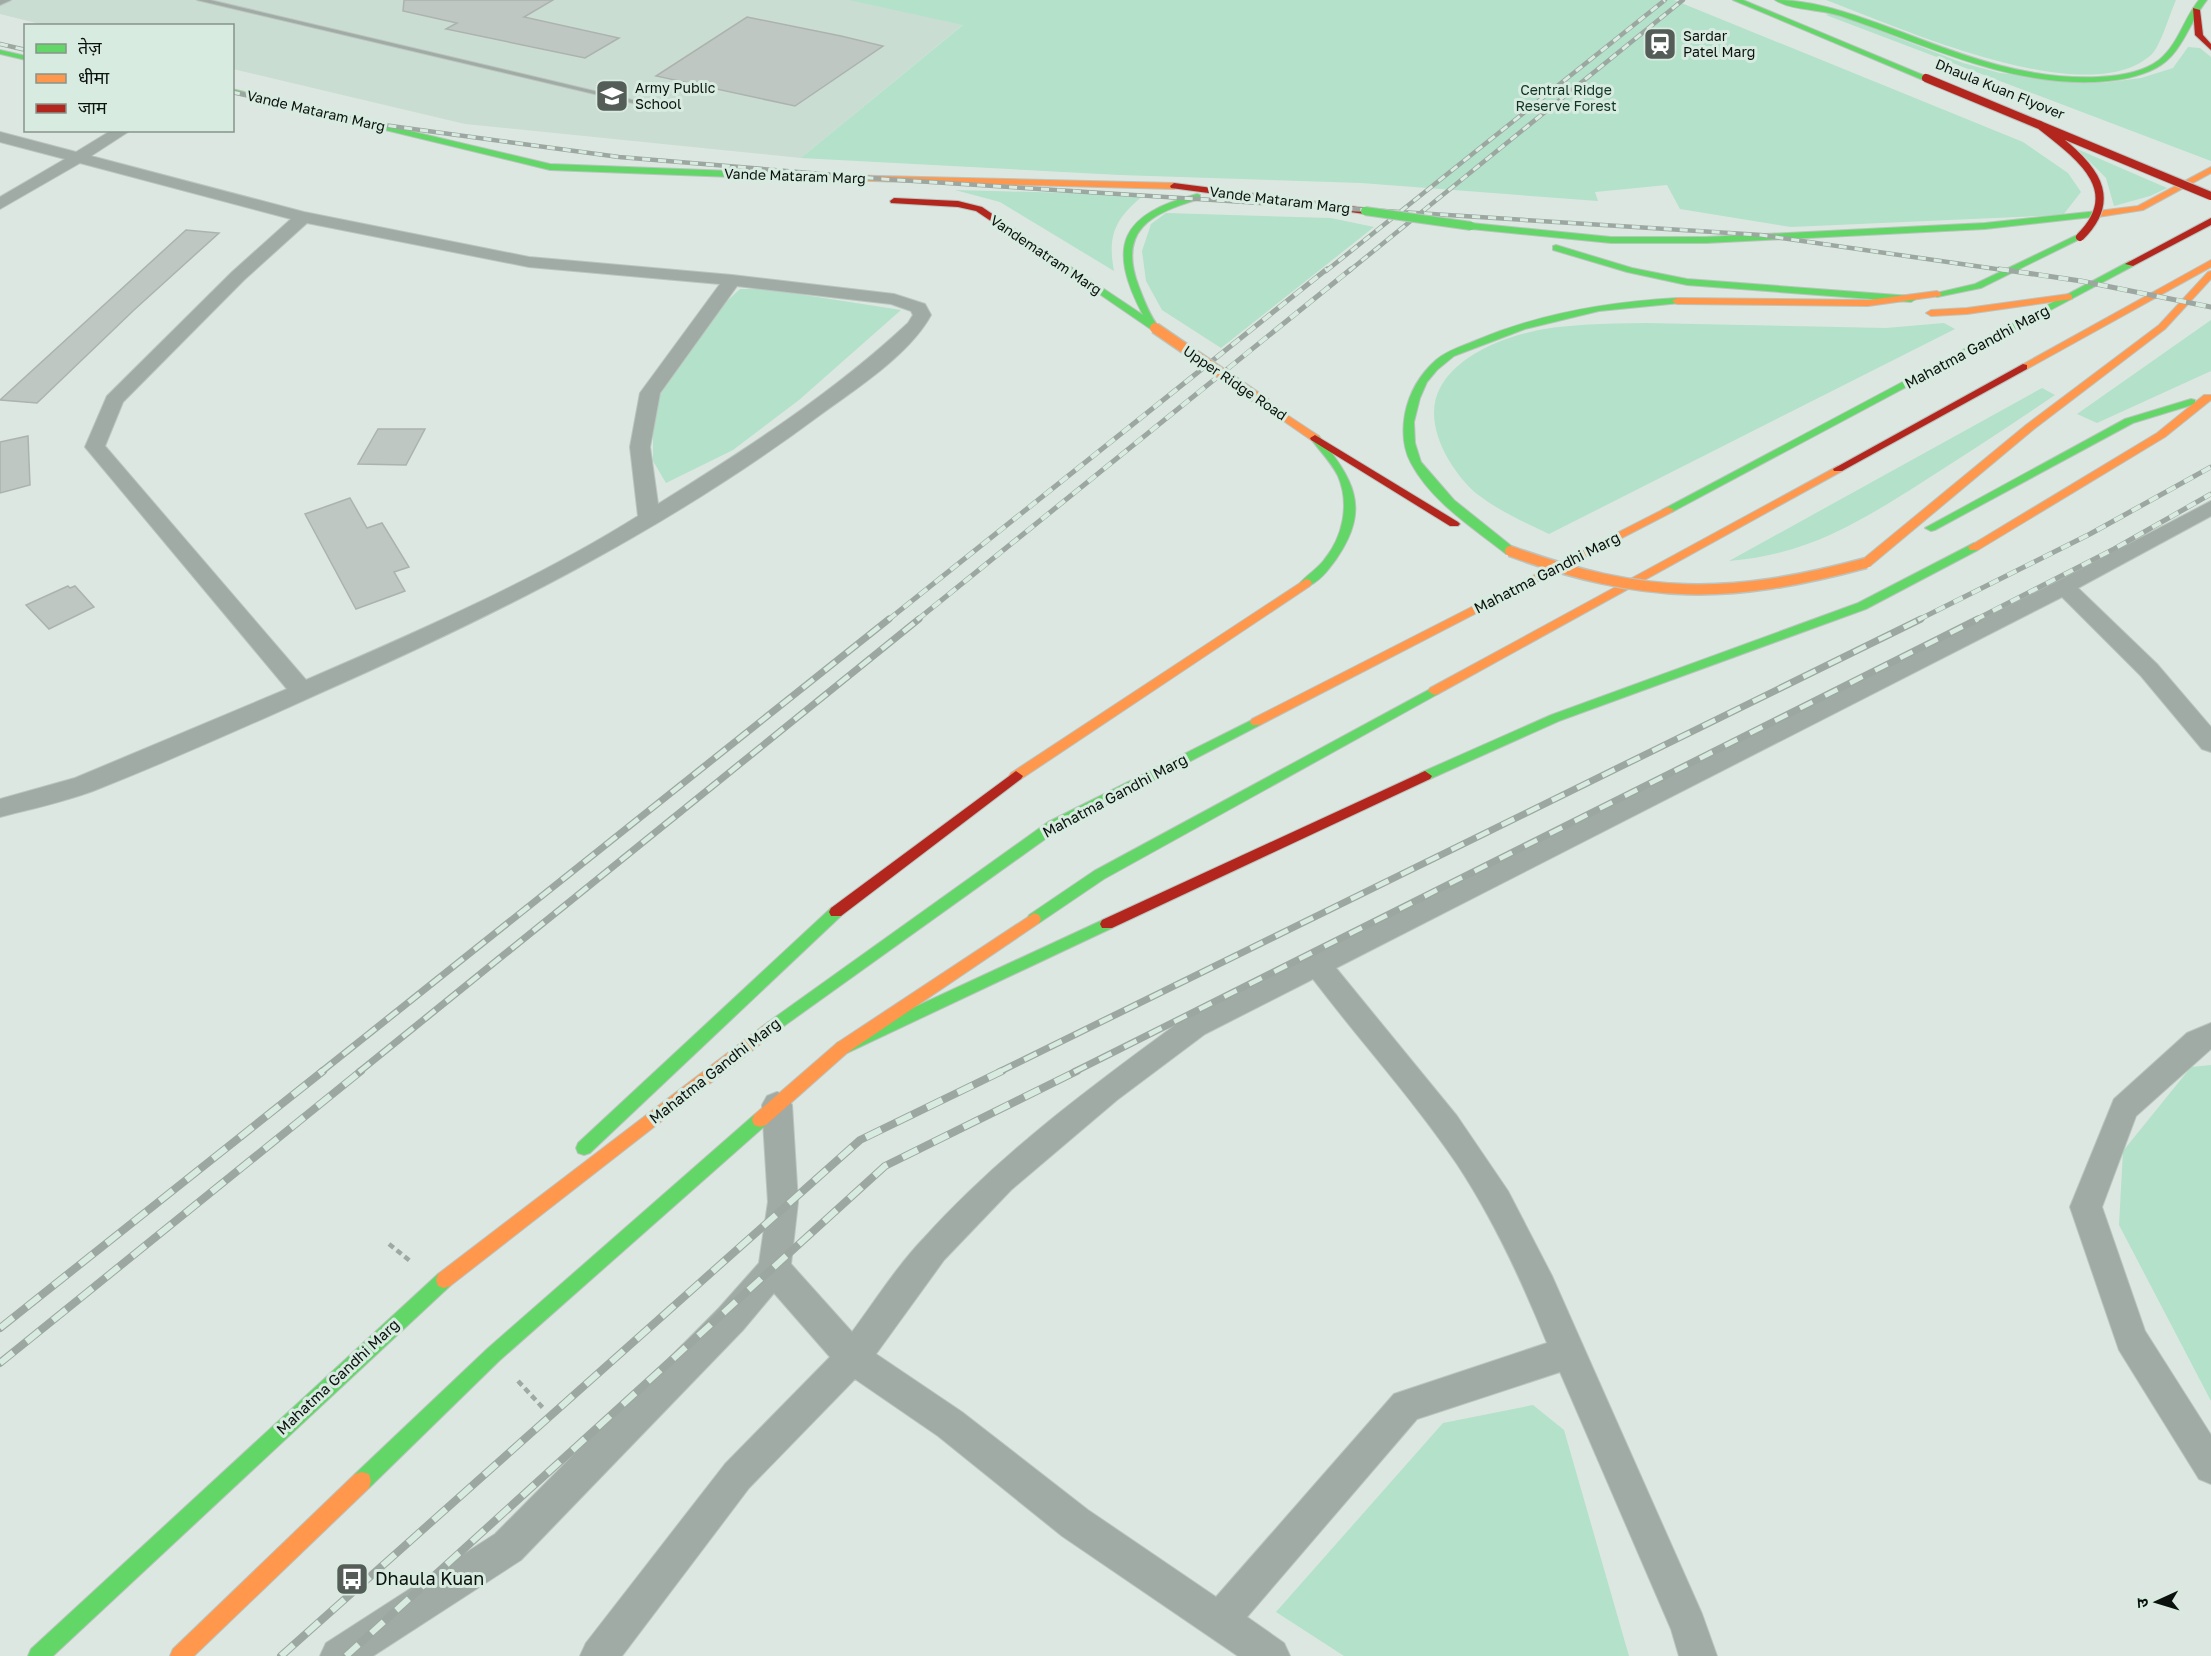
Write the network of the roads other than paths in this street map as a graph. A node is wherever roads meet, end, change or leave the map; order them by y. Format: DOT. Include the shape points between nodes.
graph roads {
  1 [pos="7,0"];
  2 [pos="201,0"];
  3 [pos="1737,0"];
  4 [pos="1784,2"];
  5 [pos="0,3"];
  6 [pos="2200,5"];
  7 [pos="0,39"];
  8 [pos="24,45"];
  9 [pos="2211,48"];
  10 [pos="0,52"];
  11 [pos="24,58"];
  12 [pos="1947,67"];
  13 [pos="234,92"];
  14 [pos="645,104"];
  15 [pos="2040,125"];
  16 [pos="121,132"];
  17 [pos="0,137"];
  18 [pos="80,157"];
  19 [pos="2189,167"];
  20 [pos="497,169"];
  21 [pos="2211,170"];
  22 [pos="2211,176"];
  23 [pos="603,184"];
  24 [pos="1245,195"];
  25 [pos="2211,196"];
  26 [pos="880,200"];
  27 [pos="0,204"];
  28 [pos="303,217"];
  29 [pos="2211,221"];
  30 [pos="1497,230"];
  31 [pos="2211,263"];
  32 [pos="2211,274"];
  33 [pos="732,280"];
  34 [pos="2069,297"];
  35 [pos="1911,299"];
  36 [pos="1911,315"];
  37 [pos="1878,316"];
  38 [pos="1552,322"];
  39 [pos="1155,328"];
  40 [pos="2210,397"];
  41 [pos="1315,438"];
  42 [pos="2211,507"];
  43 [pos="649,519"];
  44 [pos="1510,551"];
  45 [pos="1866,563"];
  46 [pos="2064,587"];
  47 [pos="303,692"];
  48 [pos="2211,743"];
  49 [pos="0,808"];
  50 [pos="1318,965"];
  51 [pos="2211,1035"];
  52 [pos="842,1048"];
  53 [pos="777,1105"];
  54 [pos="578,1154"];
  55 [pos="551,1179"];
  56 [pos="774,1269"];
  57 [pos="438,1285"];
  58 [pos="1568,1353"];
  59 [pos="853,1358"];
  60 [pos="2211,1467"];
  61 [pos="1219,1621"];
  62 [pos="59,1636"];
  63 [pos="30,1654"];
  64 [pos="180,1656"];
  65 [pos="339,1656"];
  66 [pos="599,1656"];
  67 [pos="1271,1656"];
  68 [pos="1698,1656"];
  1 -- 5 [label="lane"];
  2 -- 14 [label="lane"];
  3 -- 15 [label="main road, Dhaula Kuan Flyover, bridge"];
  4 -- 6 [label="main road" via="1836,12 1982,67 2025,76 2079,80 2125,76 2160,63 2175,48 2185,23"];
  4 -- 12 [label="main road, Dhaula Kuan Flyover"];
  6 -- 9 [label="main road" via="2199,35"];
  7 -- 8 [label="main road"];
  10 -- 11 [label="main road"];
  13 -- 24 [label="main road, Vande Mataram Marg" via="550,167 1173,186"];
  15 -- 25 [label="main road, Dhaula Kuan Flyover, bridge"];
  15 -- 35 [label="main road, bridge" via="2087,166 2099,185 2098,216 2080,237 1978,285"];
  16 -- 18 [label="street"];
  17 -- 18 [label="street"];
  18 -- 27 [label="street"];
  18 -- 28 [label="street"];
  19 -- 22 [label="main road"];
  20 -- 23 [label="main road" via="536,178"];
  21 -- 30 [label="main road" via="2140,208 2007,225 1706,240 1611,240"];
  24 -- 30 [label="main road, Vande Mataram Marg, bridge"];
  24 -- 39 [label="main road" via="1171,202 1148,212 1137,223 1126,259 1129,278"];
  26 -- 39 [label="main road, Vandematram Marg" via="958,204 979,209"];
  28 -- 33 [label="street" via="529,262"];
  28 -- 47 [label="street" via="114,400 95,447"];
  29 -- 34 [label="main road, Mahatma Gandhi Marg"];
  30 -- 35 [label="main road" via="1615,267 1669,279 1866,292"];
  31 -- 52 [label="main road" via="1099,875"];
  32 -- 45 [label="main road" via="2162,327 2030,427"];
  33 -- 43 [label="street" via="650,393 640,447"];
  33 -- 43 [label="street" via="894,299 919,308 922,315 916,326 869,370 773,441"];
  34 -- 36 [label="main road"];
  34 -- 57 [label="main road, Mahatma Gandhi Marg" via="1750,468 1053,826 782,1019"];
  35 -- 38 [label="main road" via="1843,304 1674,301 1598,308"];
  37 -- 38 [label="main road" via="1651,313"];
  38 -- 44 [label="main road" via="1482,339 1448,356 1413,396 1408,415 1409,442 1419,468 1456,510"];
  39 -- 41 [label="main road, Upper Ridge Road, bridge"];
  40 -- 45 [label="main road" via="2129,421"];
  40 -- 52 [label="main road" via="2161,435 1948,562 1862,606 1555,718"];
  41 -- 44 [label="main road, Upper Ridge Road" via="1447,521"];
  41 -- 54 [label="main road" via="1343,476 1349,505 1345,535 1315,577 1032,765 848,901"];
  42 -- 46 [label="street"];
  43 -- 47 [label="street" via="606,546 408,645"];
  44 -- 45 [label="main road, bridge" via="1566,574 1599,582 1712,592 1803,582"];
  46 -- 48 [label="street" via="2149,670"];
  46 -- 50 [label="street"];
  47 -- 49 [label="street" via="82,785"];
  50 -- 58 [label="street" via="1416,1086 1485,1181 1542,1288"];
  50 -- 59 [label="street" via="1195,1026 1107,1091 1009,1173 933,1250"];
  51 -- 60 [label="street" via="2197,1042 2124,1108 2086,1207 2131,1339"];
  52 -- 53 [label="main road"];
  53 -- 56 [label="street" via="783,1202"];
  53 -- 64 [label="main road" via="493,1355"];
  55 -- 57 [label="main road"];
  56 -- 59 [label="street"];
  56 -- 65 [label="street" via="731,1319 508,1547"];
  57 -- 62 [label="main road, Mahatma Gandhi Marg"];
  58 -- 61 [label="street" via="1406,1406"];
  58 -- 68 [label="street" via="1689,1627"];
  59 -- 61 [label="street" via="950,1424 1075,1523"];
  59 -- 66 [label="street" via="736,1476"];
  61 -- 67 [label="street"];
  62 -- 63 [label="lane"];
}
